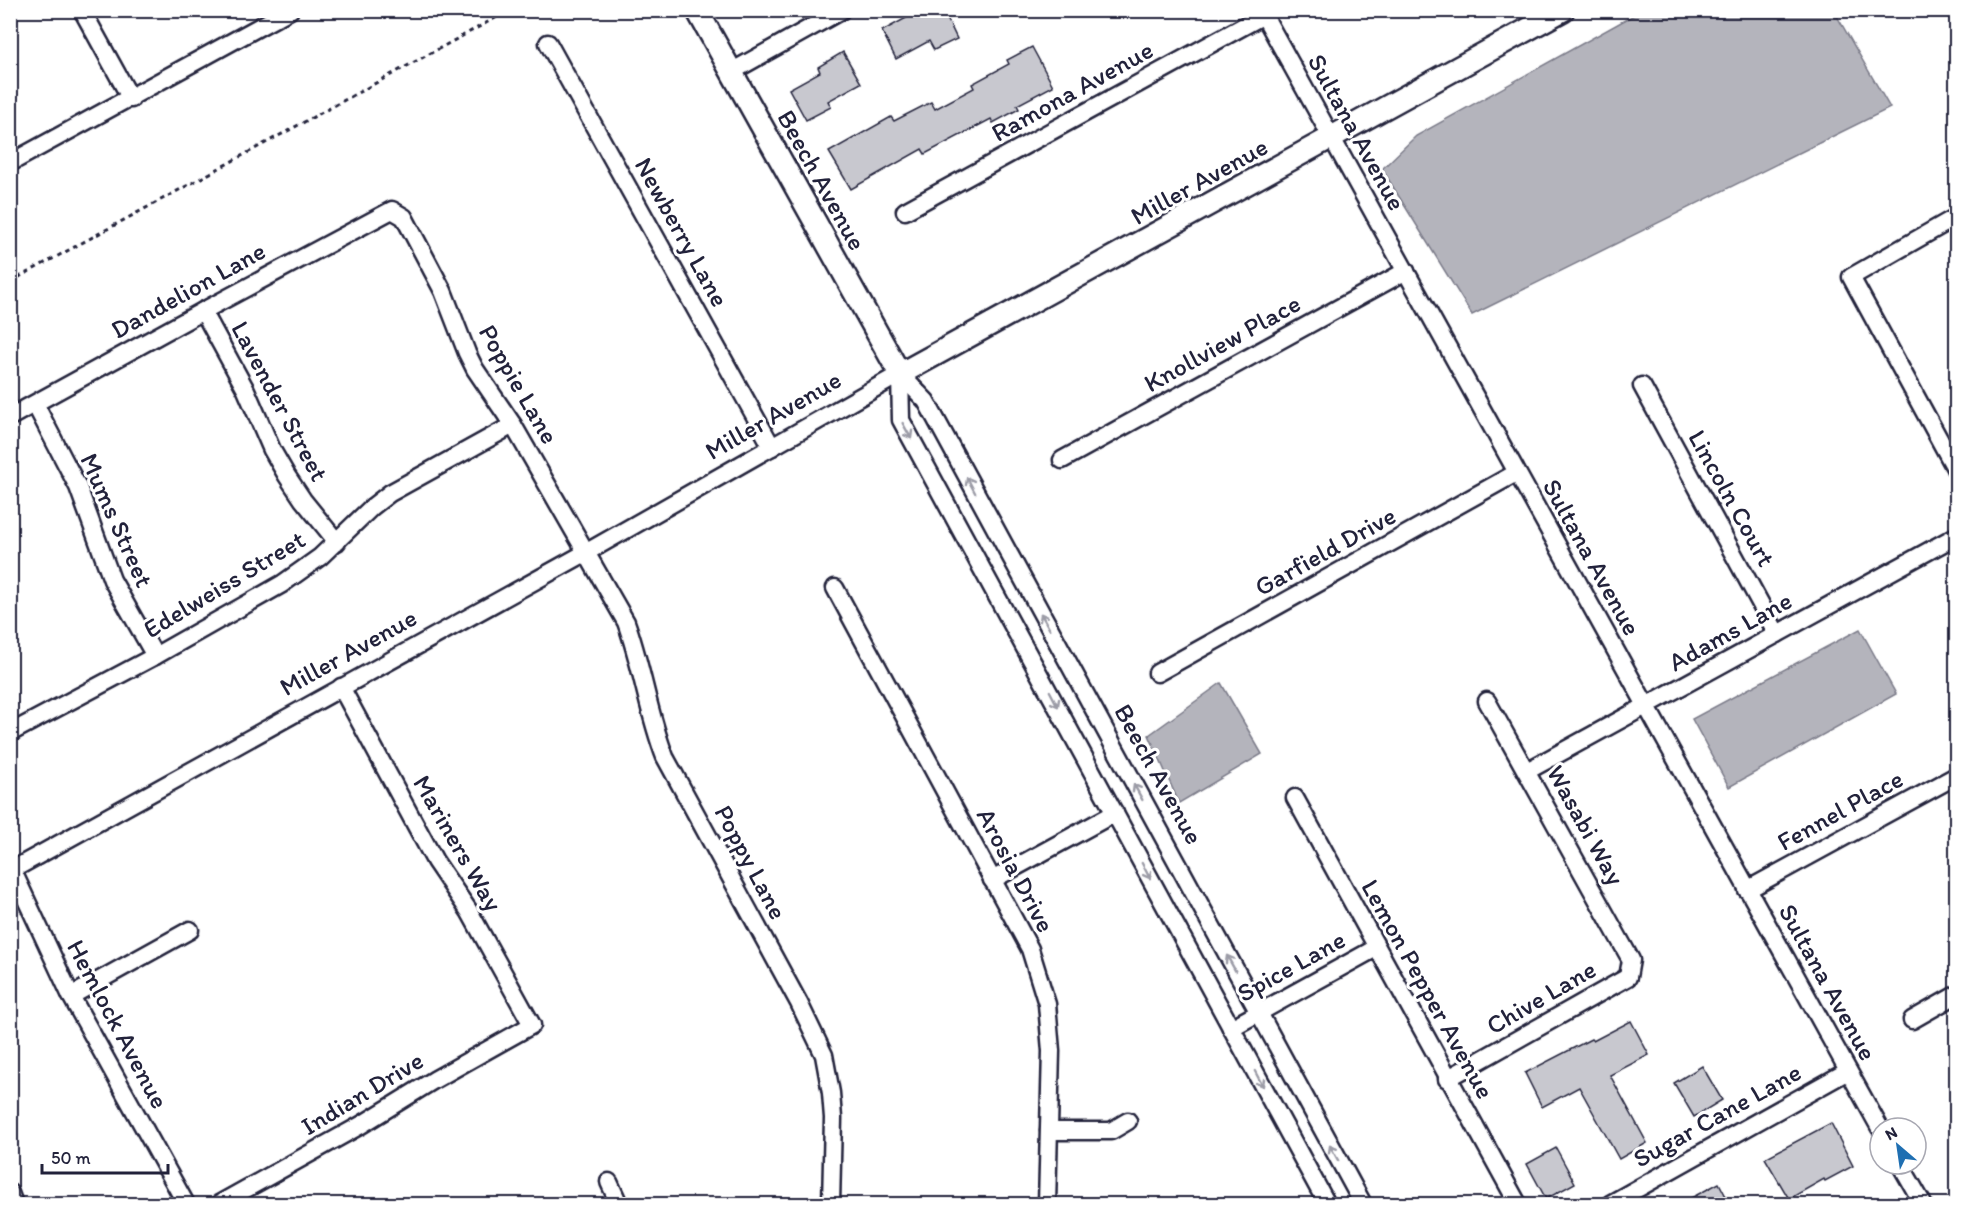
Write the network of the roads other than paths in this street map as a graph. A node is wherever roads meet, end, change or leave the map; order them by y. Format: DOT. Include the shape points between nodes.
graph roads {
  1 [pos="82,10"];
  2 [pos="290,10"];
  3 [pos="697,10"];
  4 [pos="842,10"];
  5 [pos="1563,10"];
  6 [pos="1262,13"];
  7 [pos="548,43"];
  8 [pos="731,72"];
  9 [pos="131,99"];
  10 [pos="1332,139"];
  11 [pos="10,163"];
  12 [pos="392,210"];
  13 [pos="905,211"];
  14 [pos="1956,217"];
  15 [pos="1406,271"];
  16 [pos="203,311"];
  17 [pos="900,374"];
  18 [pos="1642,386"];
  19 [pos="35,404"];
  20 [pos="10,417"];
  21 [pos="513,425"];
  22 [pos="772,447"];
  23 [pos="1062,460"];
  24 [pos="1956,470"];
  25 [pos="1516,473"];
  26 [pos="1956,536"];
  27 [pos="337,542"];
  28 [pos="587,552"];
  29 [pos="835,588"];
  30 [pos="1777,634"];
  31 [pos="155,656"];
  32 [pos="1157,673"];
  33 [pos="341,687"];
  34 [pos="1487,701"];
  35 [pos="1646,706"];
  36 [pos="10,733"];
  37 [pos="1527,771"];
  38 [pos="1956,776"];
  39 [pos="1295,798"];
  40 [pos="1115,813"];
  41 [pos="11,869"];
  42 [pos="993,880"];
  43 [pos="1747,890"];
  44 [pos="190,930"];
  45 [pos="1376,948"];
  46 [pos="1628,977"];
  47 [pos="1956,995"];
  48 [pos="71,996"];
  49 [pos="1258,1013"];
  50 [pos="1912,1020"];
  51 [pos="532,1025"];
  52 [pos="1231,1028"];
  53 [pos="1848,1071"];
  54 [pos="1447,1079"];
  55 [pos="1873,1116"];
  56 [pos="1128,1121"];
  57 [pos="1050,1131"];
  58 [pos="1907,1176"];
  59 [pos="609,1182"];
  60 [pos="10,1193"];
  61 [pos="14,1204"];
  62 [pos="186,1204"];
  63 [pos="219,1204"];
  64 [pos="618,1204"];
  65 [pos="831,1204"];
  66 [pos="1047,1204"];
  67 [pos="1327,1204"];
  68 [pos="1362,1204"];
  69 [pos="1518,1204"];
  70 [pos="1610,1204"];
  71 [pos="1923,1204"];
  1 -- 9 [label="street"];
  2 -- 9 [label="street"];
  3 -- 8 [label="street, Beech Avenue"];
  4 -- 8 [label="street"];
  5 -- 10 [label="street, Miller Avenue"];
  6 -- 10 [label="street, Sultana Avenue"];
  6 -- 13 [label="street, Ramona Avenue"];
  7 -- 22 [label="street, Newberry Lane"];
  8 -- 17 [label="street, Beech Avenue"];
  9 -- 11 [label="street"];
  10 -- 15 [label="street, Sultana Avenue"];
  10 -- 17 [label="street, Miller Avenue"];
  12 -- 16 [label="street, Dandelion Lane"];
  12 -- 21 [label="street, Poppie Lane" via="404,217 413,231 475,369"];
  14 -- 24 [label="street" via="1851,277"];
  15 -- 23 [label="street, Knollview Place"];
  15 -- 25 [label="street, Sultana Avenue"];
  16 -- 19 [label="street, Dandelion Lane"];
  16 -- 27 [label="street, Lavender Street" via="287,476"];
  17 -- 22 [label="street, Miller Avenue"];
  17 -- 40 [label="street, Beech Avenue, one-way" via="901,420"];
  49 -- 17 [label="street, Beech Avenue, one-way" via="926,402"];
  18 -- 30 [label="street, Lincoln Court"];
  19 -- 20 [label="street, Dandelion Lane"];
  19 -- 31 [label="street, Mums Street" via="78,488 111,580"];
  21 -- 27 [label="street, Edelweiss Street" via="390,493"];
  21 -- 28 [label="street, Poppie Lane"];
  22 -- 28 [label="street, Miller Avenue"];
  25 -- 32 [label="street, Garfield Drive"];
  25 -- 35 [label="street, Sultana Avenue"];
  26 -- 30 [label="street, Adams Lane"];
  27 -- 31 [label="street, Edelweiss Street" via="282,584"];
  28 -- 33 [label="street, Miller Avenue"];
  28 -- 65 [label="street, Poppy Lane" via="626,622 665,757 824,1055 833,1118"];
  29 -- 42 [label="street, Arosia Drive"];
  30 -- 35 [label="street, Adams Lane"];
  31 -- 36 [label="street, Edelweiss Street"];
  33 -- 41 [label="street, Miller Avenue"];
  33 -- 51 [label="street, Mariners Way" via="435,861 469,911"];
  34 -- 37 [label="street, Wasabi Way"];
  35 -- 37 [label="street, Adams Lane"];
  35 -- 43 [label="street, Sultana Avenue"];
  37 -- 46 [label="street, Wasabi Way" via="1631,960"];
  38 -- 43 [label="street, Fennel Place"];
  39 -- 45 [label="street, Lemon Pepper Avenue"];
  40 -- 42 [label="street"];
  40 -- 52 [label="street, Beech Avenue, one-way"];
  41 -- 48 [label="street, Hemlock Avenue"];
  42 -- 57 [label="street, Arosia Drive" via="1030,949 1047,1004"];
  43 -- 53 [label="street, Sultana Avenue"];
  44 -- 48 [label="street"];
  45 -- 49 [label="street, Spice Lane"];
  45 -- 54 [label="street, Lemon Pepper Avenue"];
  46 -- 54 [label="street, Chive Lane"];
  47 -- 50 [label="street"];
  48 -- 62 [label="street, Hemlock Avenue"];
  49 -- 52 [label="street, Spice Lane"];
  68 -- 49 [label="street, Beech Avenue, one-way"];
  51 -- 63 [label="street, Indian Drive"];
  52 -- 67 [label="street, Beech Avenue, one-way"];
  53 -- 55 [label="street, Sultana Avenue"];
  53 -- 70 [label="street, Sugar Cane Lane"];
  54 -- 69 [label="street, Lemon Pepper Avenue"];
  56 -- 57 [label="street" via="1111,1131"];
  57 -- 66 [label="street, Arosia Drive"];
  58 -- 71 [label="street"];
  59 -- 64 [label="street"];
  60 -- 61 [label="street"];
}
